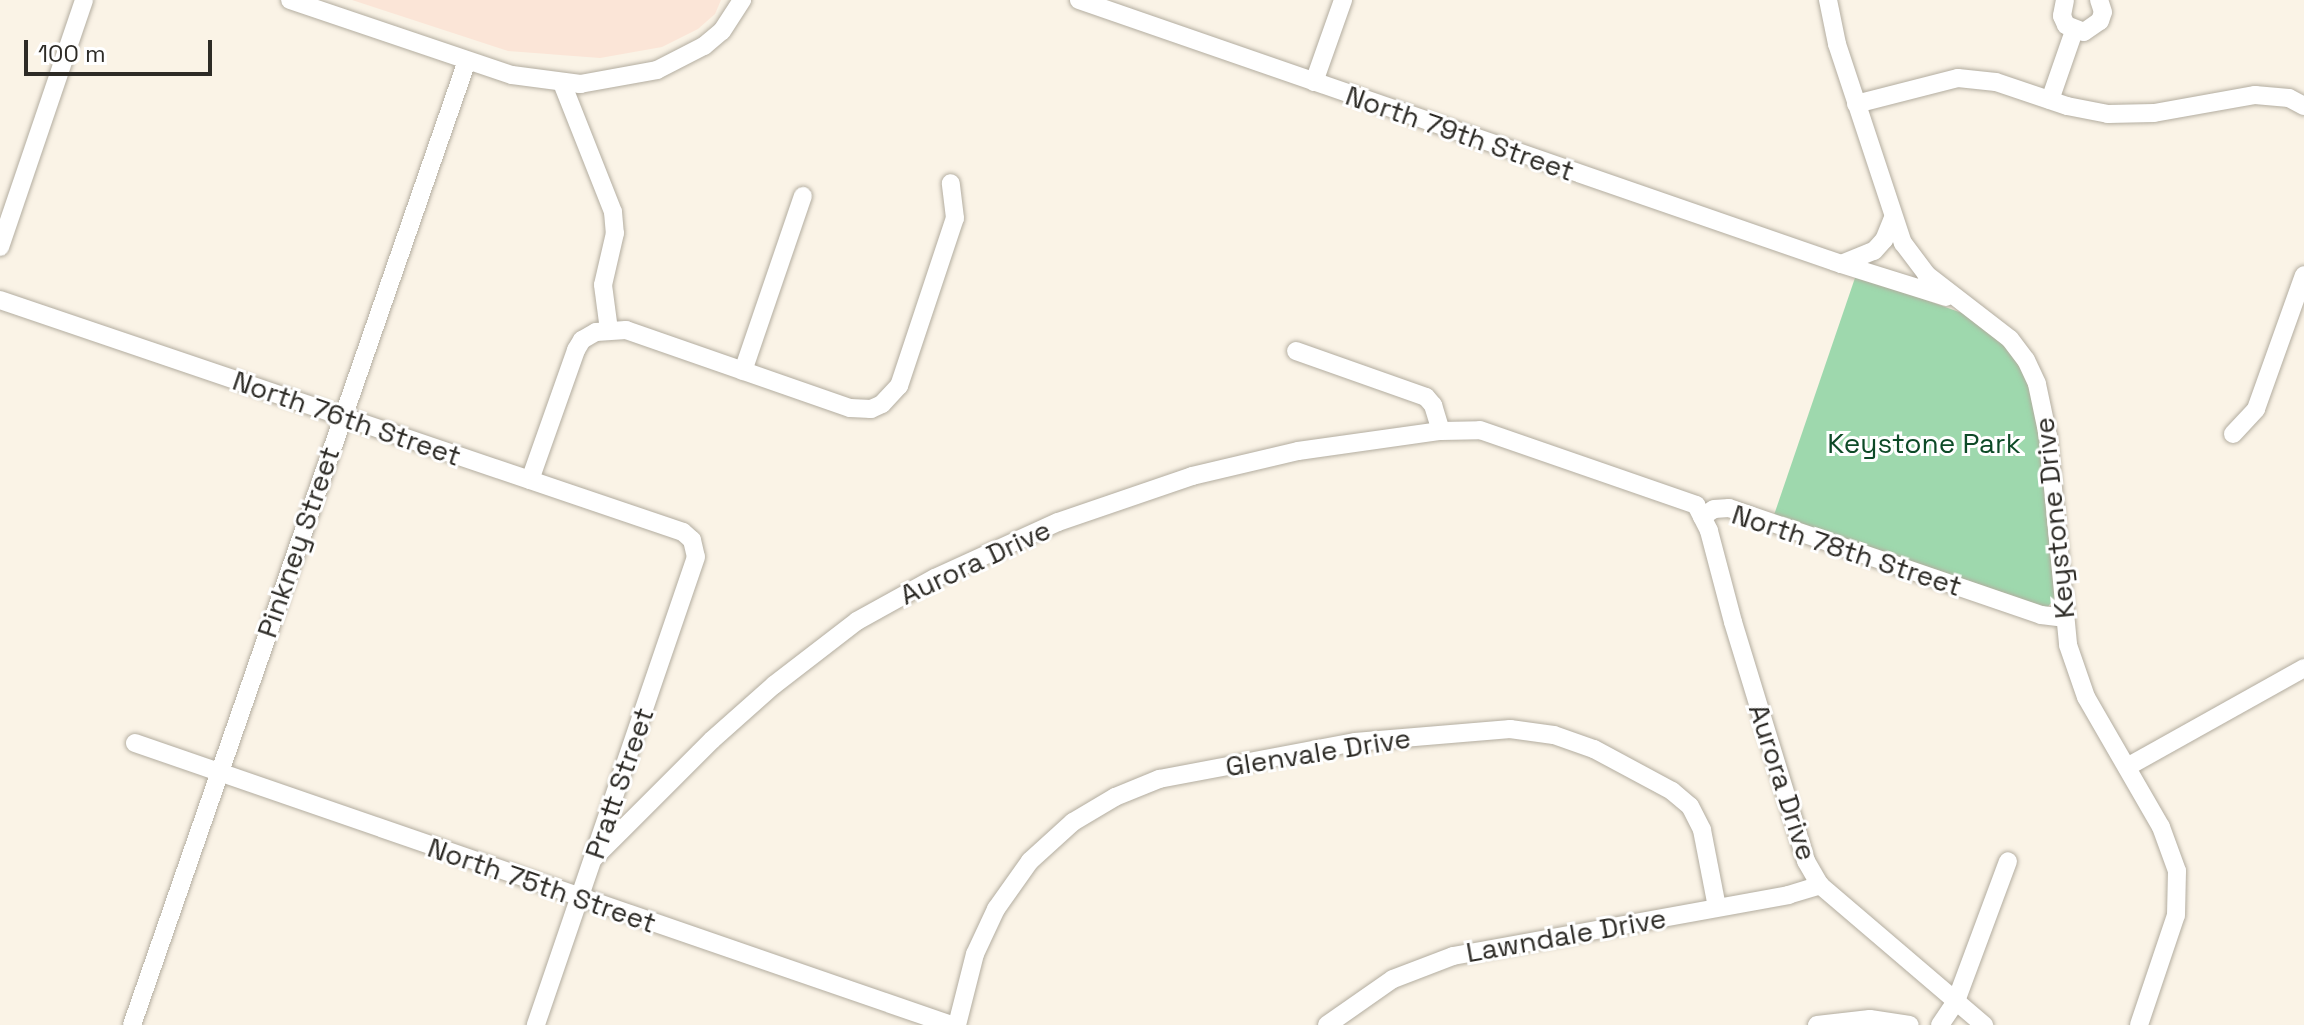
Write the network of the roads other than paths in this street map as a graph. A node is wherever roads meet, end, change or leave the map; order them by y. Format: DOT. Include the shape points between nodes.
graph roads {
  1 [pos="84,0"];
  2 [pos="290,0"];
  3 [pos="742,0"];
  4 [pos="1079,0"];
  5 [pos="1343,0"];
  6 [pos="1828,0"];
  7 [pos="2065,0"];
  8 [pos="2099,0"];
  9 [pos="2074,31"];
  10 [pos="467,61"];
  11 [pos="1314,82"];
  12 [pos="562,83"];
  13 [pos="2050,100"];
  14 [pos="1856,104"];
  15 [pos="2304,106"];
  16 [pos="951,183"];
  17 [pos="803,196"];
  18 [pos="1893,218"];
  19 [pos="0,247"];
  20 [pos="1841,264"];
  21 [pos="2304,275"];
  22 [pos="0,300"];
  23 [pos="1955,300"];
  24 [pos="609,330"];
  25 [pos="1296,351"];
  26 [pos="743,371"];
  27 [pos="342,417"];
  28 [pos="1441,431"];
  29 [pos="2233,434"];
  30 [pos="530,480"];
  31 [pos="1702,517"];
  32 [pos="692,540"];
  33 [pos="2064,618"];
  34 [pos="2304,668"];
  35 [pos="135,743"];
  36 [pos="2127,767"];
  37 [pos="218,774"];
  38 [pos="594,858"];
  39 [pos="2008,861"];
  40 [pos="1820,885"];
  41 [pos="580,898"];
  42 [pos="1717,907"];
  43 [pos="1956,1001"];
  44 [pos="132,1025"];
  45 [pos="536,1025"];
  46 [pos="954,1025"];
  47 [pos="1327,1025"];
  48 [pos="1817,1025"];
  49 [pos="1910,1025"];
  50 [pos="1940,1025"];
  51 [pos="1984,1025"];
  52 [pos="2139,1025"];
  1 -- 19 [label="street"];
  2 -- 10 [label="street"];
  3 -- 12 [label="street" via="722,31 704,46 657,70"];
  4 -- 11 [label="street, North 79th Street"];
  5 -- 11 [label="street"];
  6 -- 14 [label="street, Keystone Drive"];
  7 -- 9 [label="street" via="2062,16"];
  8 -- 9 [label="street" via="2100,21 2084,32"];
  9 -- 13 [label="street"];
  10 -- 12 [label="street"];
  10 -- 27 [label="street, Pinkney Street"];
  11 -- 20 [label="street, North 79th Street"];
  12 -- 24 [label="street" via="613,212 615,233 603,285"];
  13 -- 14 [label="street" via="1996,82 1958,78"];
  13 -- 15 [label="street" via="2127,115 2255,95 2280,96"];
  14 -- 18 [label="street, Keystone Drive"];
  16 -- 26 [label="street" via="955,218 899,386 882,404 850,408"];
  17 -- 26 [label="street"];
  18 -- 20 [label="street" via="1874,251"];
  18 -- 23 [label="street, Keystone Drive" via="1917,264"];
  20 -- 23 [label="street, North 79th Street"];
  21 -- 29 [label="street" via="2256,409"];
  22 -- 27 [label="street, North 76th Street"];
  23 -- 33 [label="street, Keystone Drive" via="2010,339 2037,384 2048,436"];
  24 -- 26 [label="street" via="626,330"];
  24 -- 30 [label="street" via="593,333 576,350"];
  25 -- 28 [label="street" via="1426,397"];
  27 -- 30 [label="street, North 76th Street"];
  27 -- 37 [label="street, Pinkney Street"];
  28 -- 31 [label="street, North 78th Street" via="1494,433 1696,505"];
  28 -- 38 [label="street, Aurora Drive" via="1298,451 1192,476 1058,522 935,578 857,621 774,685"];
  30 -- 32 [label="street, North 76th Street" via="683,532"];
  31 -- 33 [label="street, North 78th Street" via="1729,508 2041,615"];
  31 -- 40 [label="street, Aurora Drive" via="1789,811"];
  32 -- 38 [label="street, Pratt Street" via="696,557"];
  33 -- 36 [label="street, Keystone Drive" via="2086,697"];
  34 -- 36 [label="street"];
  35 -- 37 [label="street, North 75th Street"];
  36 -- 52 [label="street, Keystone Drive" via="2161,827 2179,888 2176,915"];
  37 -- 41 [label="street, North 75th Street"];
  37 -- 44 [label="street, Pinkney Street"];
  38 -- 41 [label="street, Pratt Street"];
  39 -- 43 [label="street"];
  40 -- 42 [label="street, Lawndale Drive"];
  40 -- 43 [label="street, Aurora Drive"];
  41 -- 45 [label="street, Pratt Street"];
  41 -- 46 [label="street, North 75th Street"];
  42 -- 46 [label="street, Glenvale Drive" via="1702,830 1690,806 1594,749 1554,735 1510,729 1353,742 1159,779 1073,822 1030,861 996,909 975,954"];
  42 -- 47 [label="street, Lawndale Drive" via="1453,956 1393,979"];
  43 -- 50 [label="street"];
  43 -- 51 [label="street, Aurora Drive"];
  48 -- 49 [label="street" via="1850,1019"];
}
